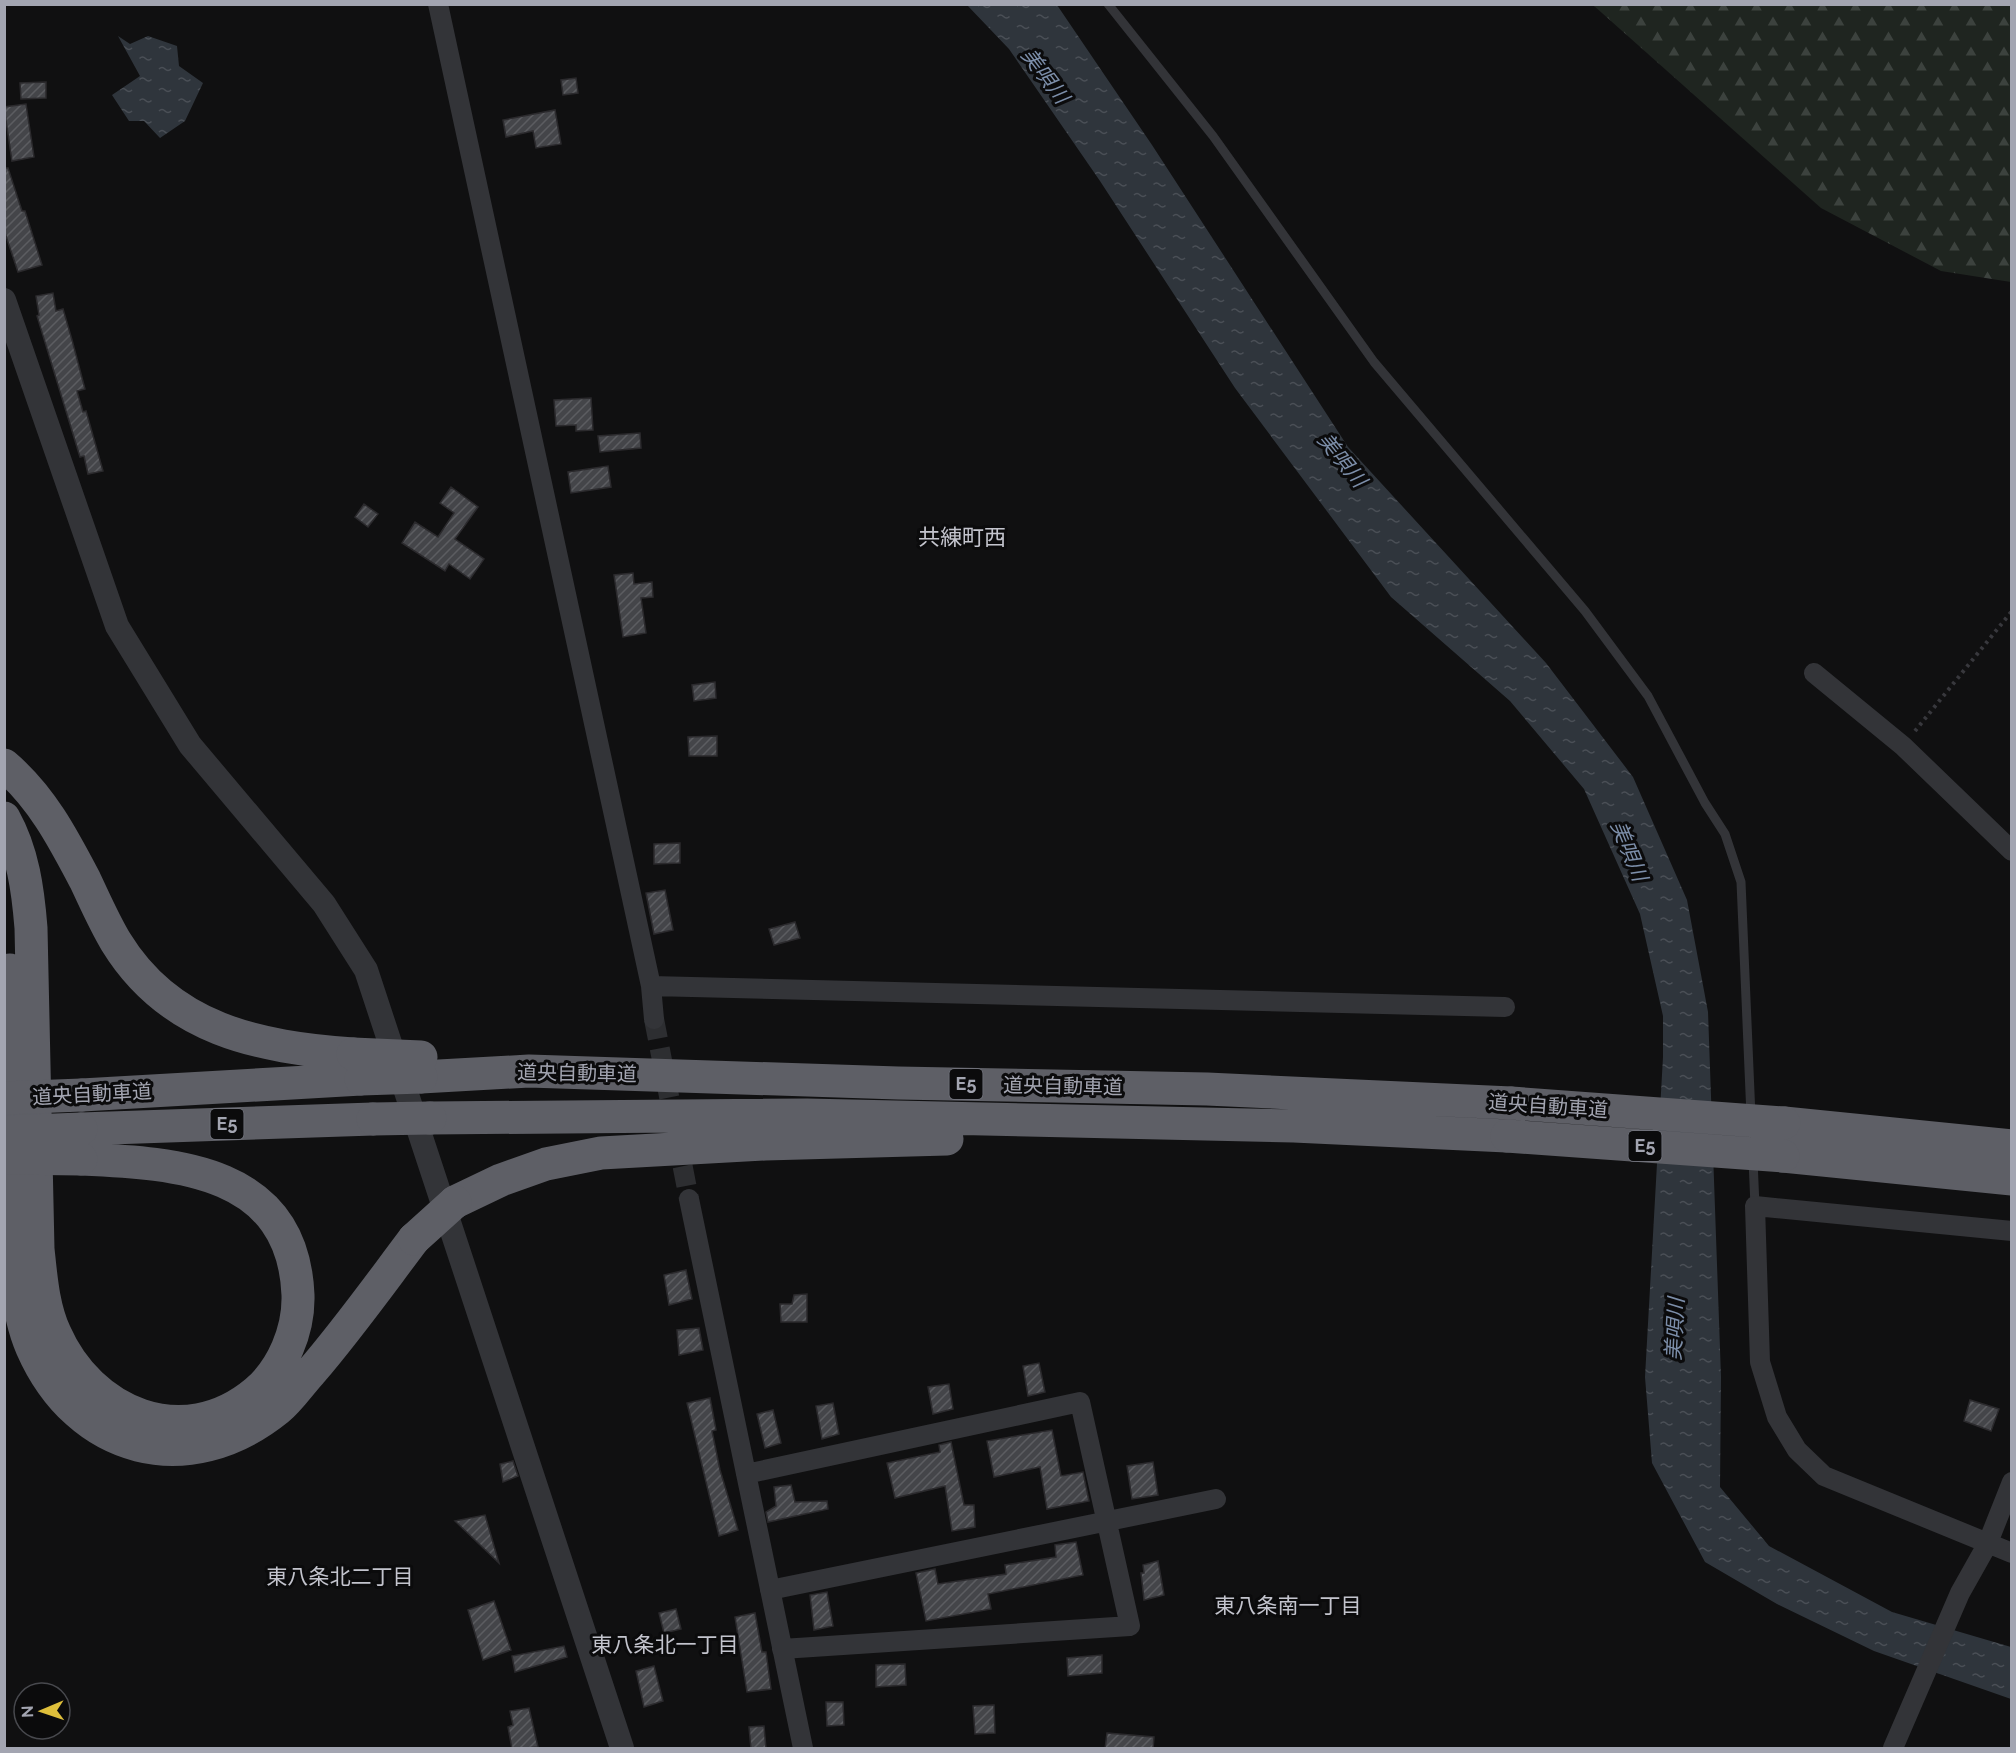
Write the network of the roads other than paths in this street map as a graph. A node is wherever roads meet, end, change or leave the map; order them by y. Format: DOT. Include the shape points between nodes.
graph roads {
  1 [pos="438,4"];
  2 [pos="1108,4"];
  3 [pos="4,300"];
  4 [pos="1814,673"];
  5 [pos="4,765"];
  6 [pos="4,818"];
  7 [pos="2012,852"];
  8 [pos="4,890"];
  9 [pos="651,986"];
  10 [pos="1504,1007"];
  11 [pos="654,1019"];
  12 [pos="357,1066"];
  13 [pos="4,1098"];
  14 [pos="1294,1126"];
  15 [pos="4,1132"];
  16 [pos="1752,1134"];
  17 [pos="81,1144"];
  18 [pos="1752,1146"];
  19 [pos="2012,1146"];
  20 [pos="4,1158"];
  21 [pos="2012,1179"];
  22 [pos="689,1199"];
  23 [pos="1755,1206"];
  24 [pos="2012,1231"];
  25 [pos="746,1474"];
  26 [pos="2012,1482"];
  27 [pos="1216,1499"];
  28 [pos="1107,1521"];
  29 [pos="1987,1545"];
  30 [pos="2012,1553"];
  31 [pos="770,1590"];
  32 [pos="782,1649"];
  33 [pos="622,1749"];
  34 [pos="803,1749"];
  35 [pos="1893,1749"];
  1 -- 9 [label="street"];
  2 -- 16 [label="lane" via="1213,136 1374,362 1584,611 1648,696 1725,834 1741,882"];
  3 -- 33 [label="street" via="117,626 190,745 324,904 366,970"];
  4 -- 7 [label="street" via="1903,746"];
  5 -- 12 [label="highway" via="41,805 116,942 158,992 192,1017 238,1036"];
  6 -- 17 [label="highway" via="18,848 28,895 38,1249 44,1296 55,1334 70,1362 101,1395 137,1416 159,1421 201,1419 256,1392 286,1352 295,1329 298,1305 294,1262 275,1220 238,1187 208,1174"];
  8 -- 14 [label="highway, bridge" via="9,926 14,1268 20,1308 32,1347 54,1388 78,1415 112,1437 154,1448 185,1451 219,1443 279,1408 339,1339 414,1239 455,1202 546,1164 601,1153 765,1144"];
  9 -- 10 [label="street"];
  9 -- 11 [label="street"];
  12 -- 13 [label="highway, 道央自動車道 / E5, bridge" via="82,1095"];
  12 -- 19 [label="highway, 道央自動車道 / E5, bridge" via="1206,1089 1511,1103 1784,1123"];
  14 -- 17 [label="highway, 道央自動車道 / E5, bridge" via="807,1115 430,1118 372,1119"];
  14 -- 21 [label="highway, 道央自動車道 / E5, bridge" via="1507,1136 1783,1156"];
  15 -- 17 [label="highway, 道央自動車道 / E5, bridge"];
  17 -- 20 [label="highway, bridge"];
  18 -- 23 [label="lane"];
  22 -- 25 [label="street"];
  23 -- 24 [label="street"];
  23 -- 29 [label="street" via="1760,1362 1777,1417 1797,1450 1824,1476"];
  25 -- 28 [label="street" via="1080,1402"];
  25 -- 31 [label="street"];
  26 -- 29 [label="street"];
  27 -- 28 [label="street"];
  28 -- 31 [label="street"];
  28 -- 32 [label="street" via="1130,1626"];
  29 -- 30 [label="street"];
  29 -- 35 [label="street" via="1960,1593"];
  31 -- 32 [label="street"];
  32 -- 34 [label="street"];
}
